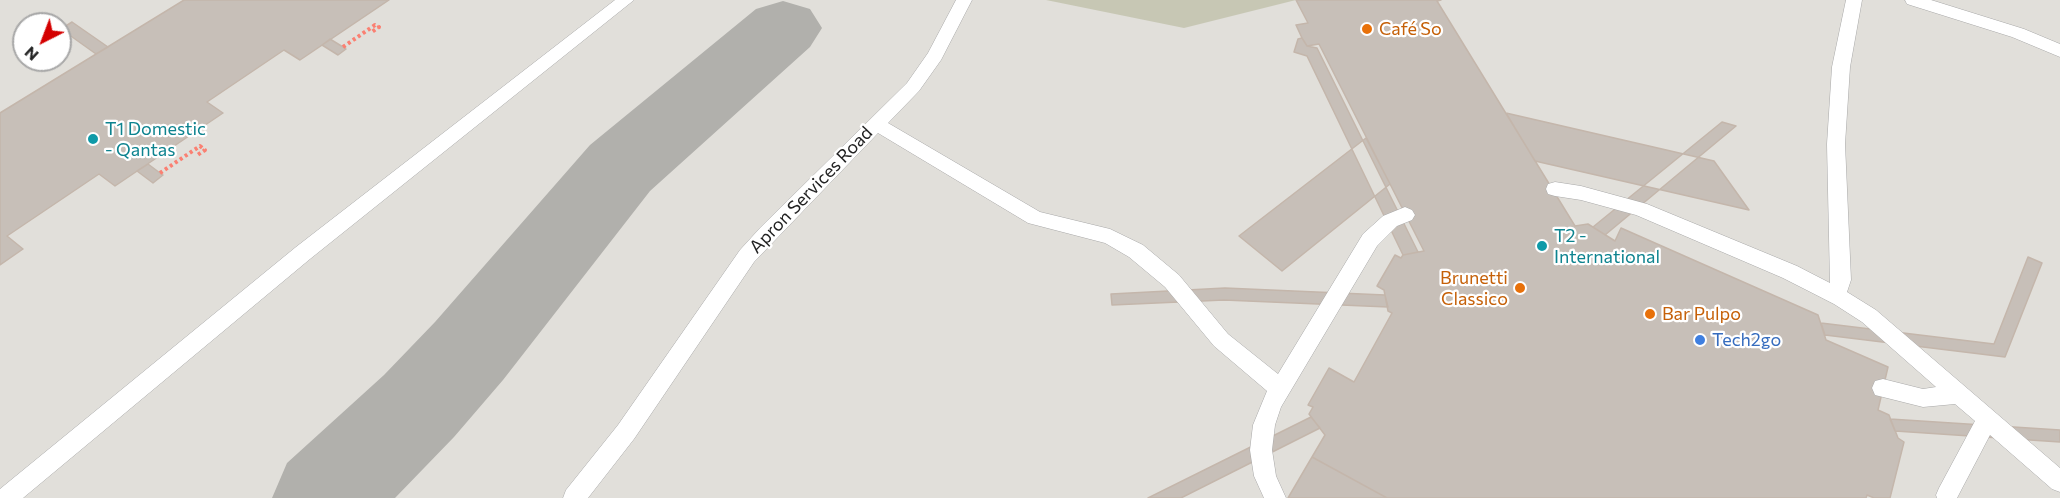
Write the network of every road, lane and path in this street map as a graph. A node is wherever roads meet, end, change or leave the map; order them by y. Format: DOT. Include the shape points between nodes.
graph roads {
  1 [pos="626,0"];
  2 [pos="964,0"];
  3 [pos="1854,0"];
  4 [pos="1913,0"];
  5 [pos="372,32"];
  6 [pos="343,47"];
  7 [pos="2060,51"];
  8 [pos="876,124"];
  9 [pos="196,156"];
  10 [pos="160,173"];
  11 [pos="1555,189"];
  12 [pos="1405,214"];
  13 [pos="1836,296"];
  14 [pos="1883,388"];
  15 [pos="1280,389"];
  16 [pos="1959,394"];
  17 [pos="1987,419"];
  18 [pos="2060,482"];
  19 [pos="1947,495"];
  20 [pos="6,498"];
  21 [pos="574,498"];
  22 [pos="1275,498"];
  1 -- 20 [label="lane" via="303,253"];
  2 -- 8 [label="lane, Apron Services Road" via="913,87"];
  3 -- 13 [label="lane" via="1840,68 1836,144 1841,280"];
  4 -- 7 [label="lane" via="2018,33"];
  5 -- 6 [label="path" via="380,27 375,25"];
  8 -- 15 [label="lane" via="1035,218 1110,237 1136,251 1172,281 1221,340"];
  8 -- 21 [label="lane, Apron Services Road" via="747,256 626,432"];
  9 -- 10 [label="path" via="205,150 200,146"];
  11 -- 13 [label="lane" via="1640,208 1790,272"];
  12 -- 15 [label="lane" via="1390,221 1370,240"];
  13 -- 16 [label="lane" via="1869,316"];
  14 -- 16 [label="lane" via="1923,398"];
  15 -- 22 [label="lane" via="1264,425 1261,450 1265,476"];
  16 -- 17 [label="lane"];
  17 -- 18 [label="lane"];
  17 -- 19 [label="lane"];
}
